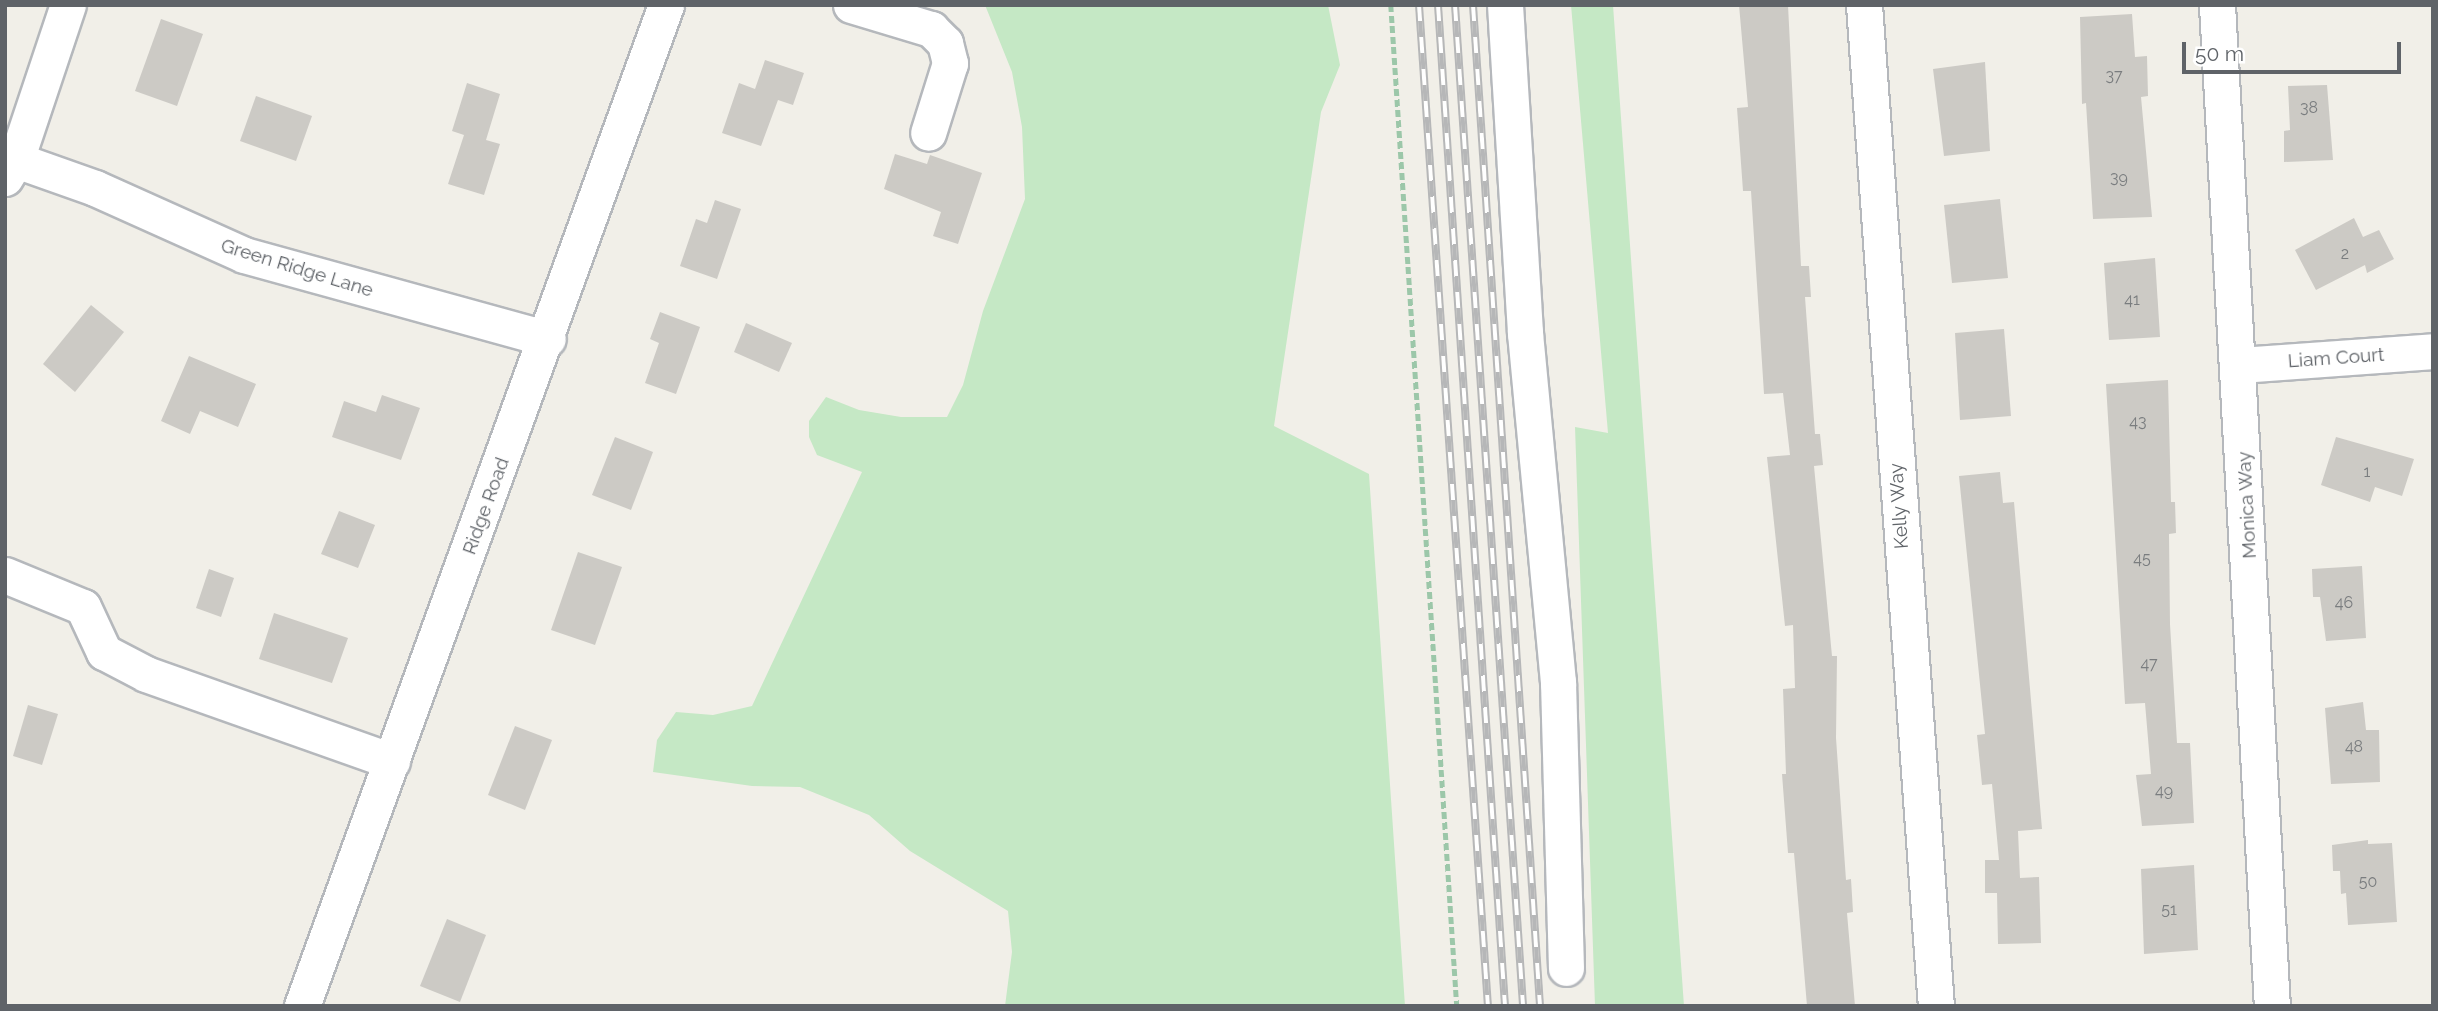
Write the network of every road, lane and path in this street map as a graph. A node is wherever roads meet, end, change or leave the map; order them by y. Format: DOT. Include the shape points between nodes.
graph roads {
  1 [pos="68,5"];
  2 [pos="666,5"];
  3 [pos="851,5"];
  4 [pos="1391,5"];
  5 [pos="1506,5"];
  6 [pos="1864,5"];
  7 [pos="2217,5"];
  8 [pos="928,133"];
  9 [pos="10,169"];
  10 [pos="548,339"];
  11 [pos="2433,351"];
  12 [pos="2240,365"];
  13 [pos="5,575"];
  14 [pos="392,761"];
  15 [pos="1566,968"];
  16 [pos="303,1005"];
  17 [pos="1457,1006"];
  18 [pos="1936,1006"];
  19 [pos="2272,1006"];
  1 -- 9 [label="street"];
  2 -- 10 [label="street, Ridge Road"];
  3 -- 8 [label="street" via="931,29 945,43 950,62"];
  4 -- 17 [label="path"];
  5 -- 15 [label="street" via="1525,332 1558,682"];
  6 -- 18 [label="street, Kelly Way"];
  7 -- 12 [label="street, Monica Way"];
  9 -- 10 [label="street, Green Ridge Lane" via="95,188 244,255"];
  10 -- 14 [label="street, Ridge Road"];
  11 -- 12 [label="street, Liam Court"];
  12 -- 19 [label="street, Monica Way"];
  13 -- 14 [label="street" via="83,607 104,652 146,674"];
  14 -- 16 [label="street, Ridge Road"];
}
